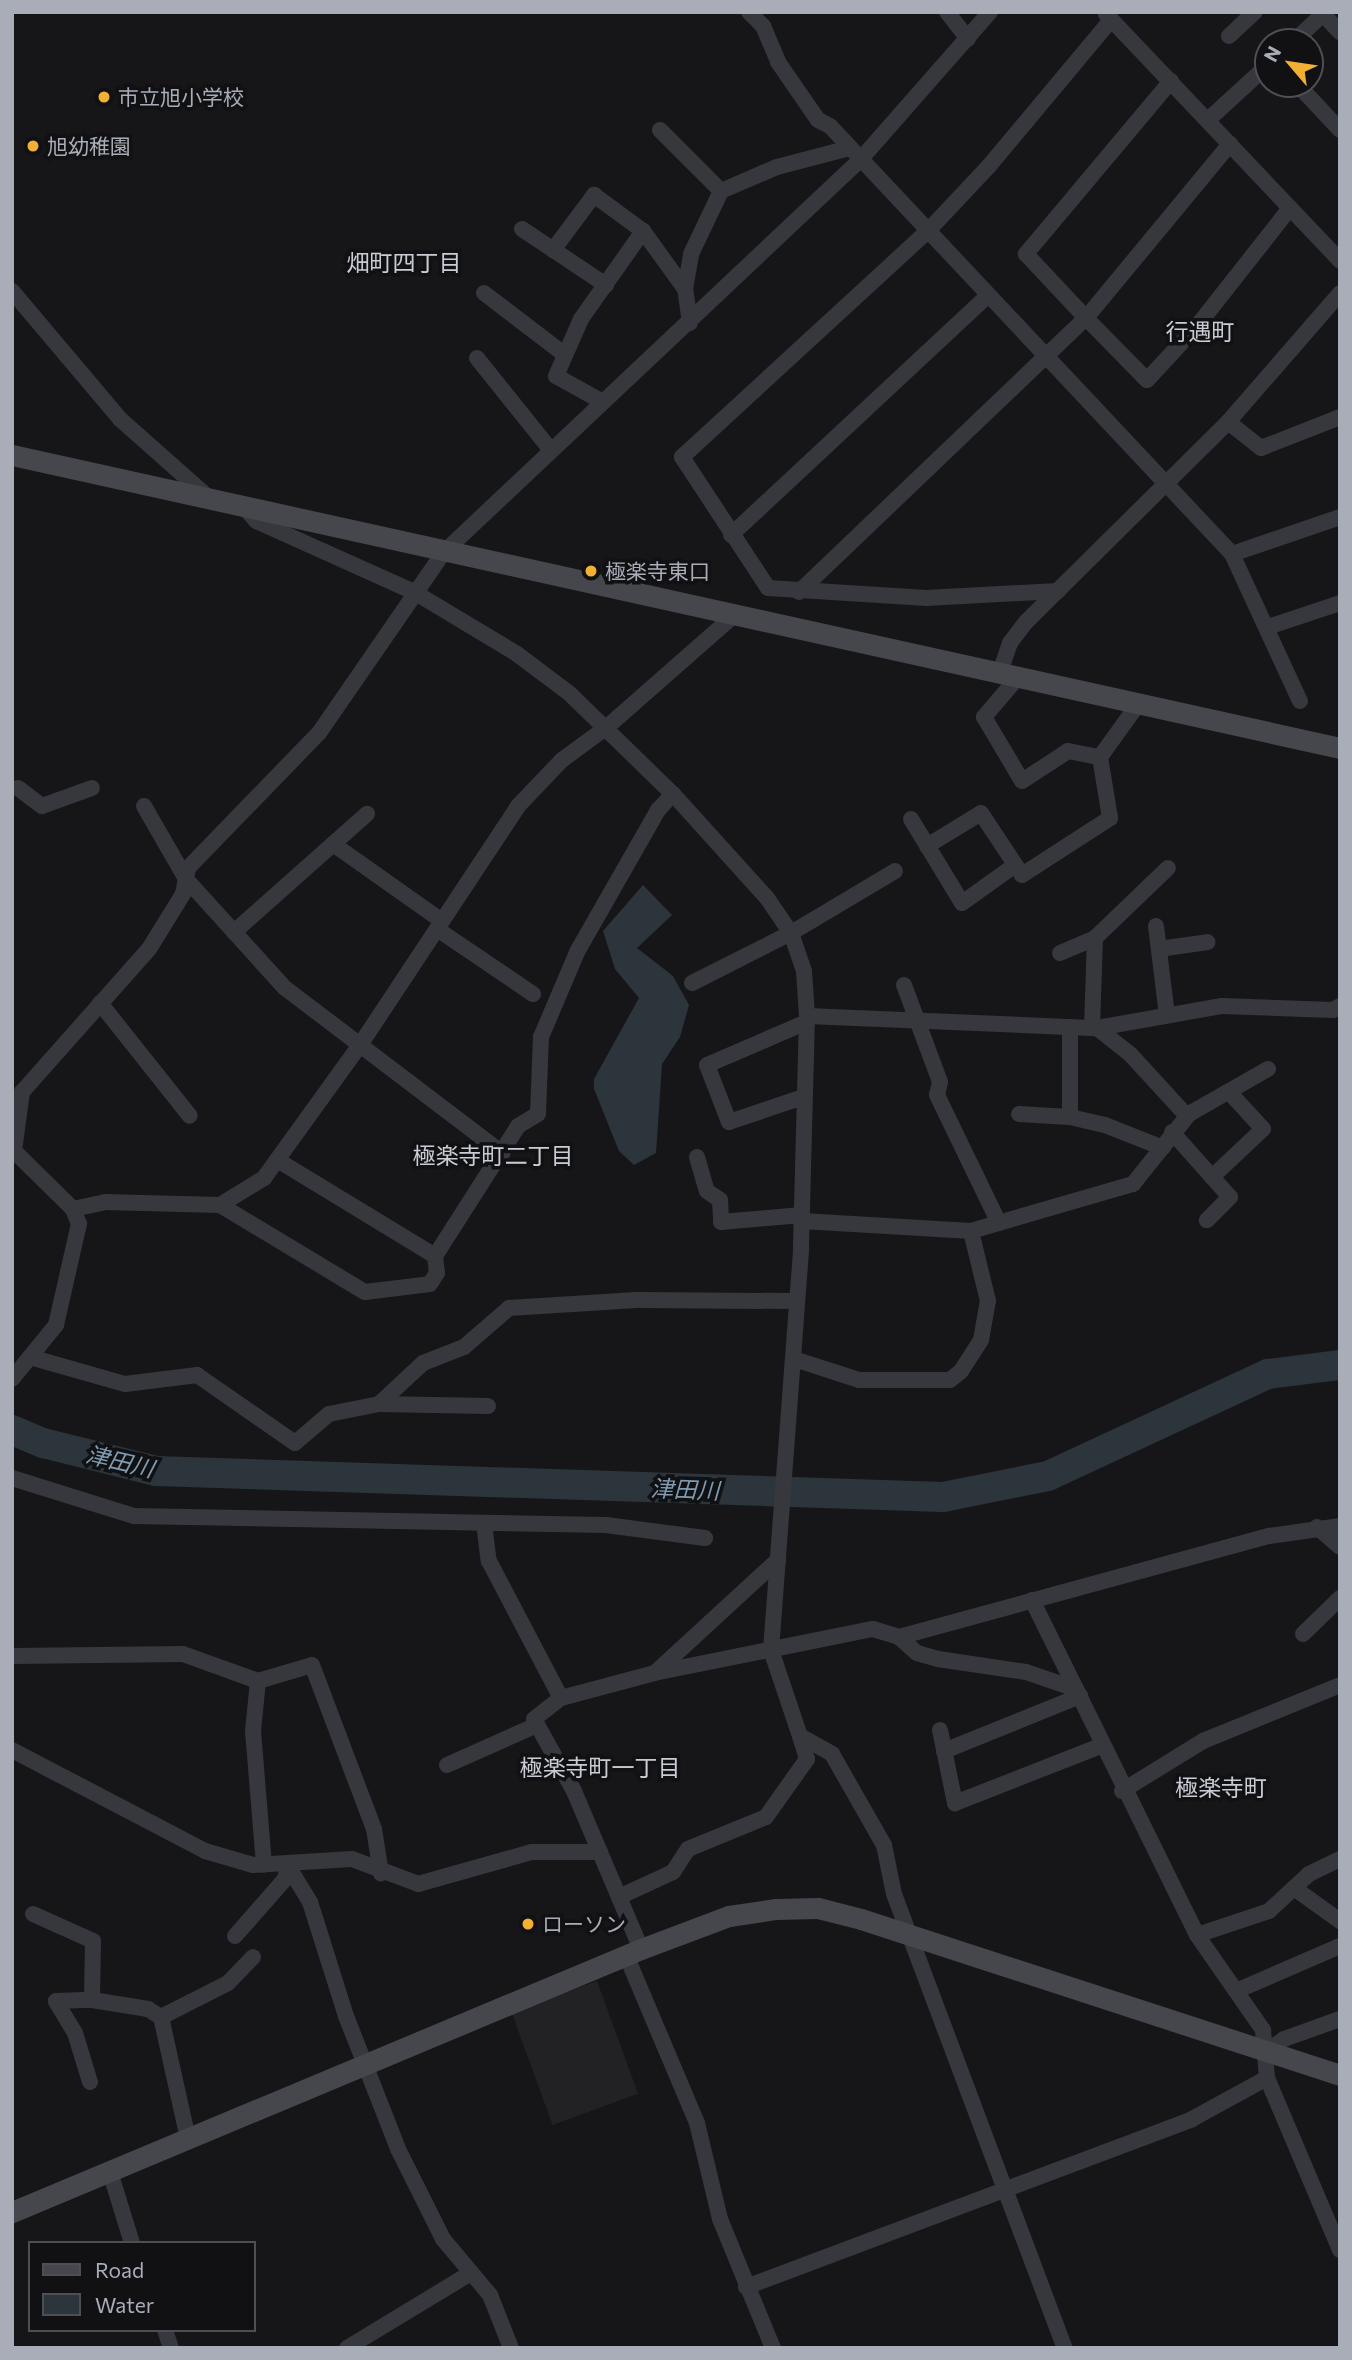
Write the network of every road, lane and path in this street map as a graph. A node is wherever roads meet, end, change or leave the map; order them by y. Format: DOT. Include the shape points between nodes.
graph roads {
  1 [pos="749,12"];
  2 [pos="947,12"];
  3 [pos="990,12"];
  4 [pos="1255,12"];
  5 [pos="1108,16"];
  6 [pos="1308,28"];
  7 [pos="1340,32"];
  8 [pos="1229,36"];
  9 [pos="968,39"];
  10 [pos="1254,78"];
  11 [pos="1171,80"];
  12 [pos="1310,98"];
  13 [pos="1209,119"];
  14 [pos="660,130"];
  15 [pos="1340,130"];
  16 [pos="1230,144"];
  17 [pos="855,154"];
  18 [pos="721,191"];
  19 [pos="1290,208"];
  20 [pos="522,229"];
  21 [pos="643,231"];
  22 [pos="926,233"];
  23 [pos="553,250"];
  24 [pos="1340,261"];
  25 [pos="606,285"];
  26 [pos="685,289"];
  27 [pos="12,291"];
  28 [pos="484,293"];
  29 [pos="1340,293"];
  30 [pos="986,297"];
  31 [pos="1086,318"];
  32 [pos="690,323"];
  33 [pos="565,355"];
  34 [pos="477,358"];
  35 [pos="1045,359"];
  36 [pos="601,401"];
  37 [pos="1340,417"];
  38 [pos="1228,422"];
  39 [pos="550,449"];
  40 [pos="12,455"];
  41 [pos="1165,484"];
  42 [pos="209,499"];
  43 [pos="244,507"];
  44 [pos="1340,517"];
  45 [pos="731,535"];
  46 [pos="444,552"];
  47 [pos="1232,554"];
  48 [pos="1058,591"];
  49 [pos="414,592"];
  50 [pos="799,592"];
  51 [pos="1340,603"];
  52 [pos="732,617"];
  53 [pos="1268,627"];
  54 [pos="1009,674"];
  55 [pos="1300,701"];
  56 [pos="1139,703"];
  57 [pos="607,727"];
  58 [pos="1340,748"];
  59 [pos="1100,757"];
  60 [pos="14,785"];
  61 [pos="92,788"];
  62 [pos="673,794"];
  63 [pos="145,806"];
  64 [pos="367,814"];
  65 [pos="911,818"];
  66 [pos="333,844"];
  67 [pos="927,846"];
  68 [pos="1015,865"];
  69 [pos="1168,868"];
  70 [pos="895,872"];
  71 [pos="186,879"];
  72 [pos="440,925"];
  73 [pos="1156,926"];
  74 [pos="234,932"];
  75 [pos="791,933"];
  76 [pos="1095,938"];
  77 [pos="1208,942"];
  78 [pos="1159,949"];
  79 [pos="1060,953"];
  80 [pos="692,983"];
  81 [pos="904,985"];
  82 [pos="533,994"];
  83 [pos="100,1003"];
  84 [pos="1340,1006"];
  85 [pos="1167,1016"];
  86 [pos="807,1019"];
  87 [pos="921,1022"];
  88 [pos="1070,1027"];
  89 [pos="1094,1028"];
  90 [pos="362,1042"];
  91 [pos="1268,1069"];
  92 [pos="1231,1094"];
  93 [pos="803,1097"];
  94 [pos="1019,1114"];
  95 [pos="190,1116"];
  96 [pos="1187,1116"];
  97 [pos="1070,1117"];
  98 [pos="1172,1132"];
  99 [pos="1163,1148"];
  100 [pos="13,1151"];
  101 [pos="502,1153"];
  102 [pos="696,1157"];
  103 [pos="279,1161"];
  104 [pos="1212,1177"];
  105 [pos="220,1205"];
  106 [pos="73,1209"];
  107 [pos="802,1218"];
  108 [pos="1207,1220"];
  109 [pos="999,1223"];
  110 [pos="971,1231"];
  111 [pos="435,1256"];
  112 [pos="797,1301"];
  113 [pos="30,1357"];
  114 [pos="794,1359"];
  115 [pos="12,1379"];
  116 [pos="379,1404"];
  117 [pos="488,1406"];
  118 [pos="12,1478"];
  119 [pos="484,1523"];
  120 [pos="1340,1526"];
  121 [pos="1317,1527"];
  122 [pos="705,1538"];
  123 [pos="1340,1547"];
  124 [pos="778,1560"];
  125 [pos="1340,1598"];
  126 [pos="1032,1600"];
  127 [pos="1303,1634"];
  128 [pos="898,1637"];
  129 [pos="771,1650"];
  130 [pos="12,1656"];
  131 [pos="654,1674"];
  132 [pos="258,1681"];
  133 [pos="1340,1685"];
  134 [pos="1078,1693"];
  135 [pos="561,1698"];
  136 [pos="537,1725"];
  137 [pos="940,1731"];
  138 [pos="800,1735"];
  139 [pos="1103,1745"];
  140 [pos="12,1749"];
  141 [pos="944,1751"];
  142 [pos="447,1766"];
  143 [pos="1122,1791"];
  144 [pos="600,1852"];
  145 [pos="1340,1859"];
  146 [pos="264,1865"];
  147 [pos="288,1866"];
  148 [pos="380,1873"];
  149 [pos="1294,1888"];
  150 [pos="619,1897"];
  151 [pos="33,1914"];
  152 [pos="1340,1921"];
  153 [pos="913,1935"];
  154 [pos="1197,1935"];
  155 [pos="235,1936"];
  156 [pos="633,1952"];
  157 [pos="1332,1955"];
  158 [pos="253,1957"];
  159 [pos="1236,1991"];
  160 [pos="92,2000"];
  161 [pos="161,2017"];
  162 [pos="1340,2019"];
  163 [pos="1267,2051"];
  164 [pos="368,2063"];
  165 [pos="1340,2075"];
  166 [pos="1266,2078"];
  167 [pos="90,2082"];
  168 [pos="188,2139"];
  169 [pos="110,2172"];
  170 [pos="1007,2189"];
  171 [pos="12,2212"];
  172 [pos="131,2241"];
  173 [pos="1340,2250"];
  174 [pos="469,2274"];
  175 [pos="746,2287"];
  176 [pos="347,2348"];
  177 [pos="511,2348"];
  178 [pos="773,2348"];
  179 [pos="1065,2348"];
  1 -- 17 [label="street" via="763,26 778,62 818,120"];
  2 -- 9 [label="street"];
  3 -- 9 [label="street"];
  4 -- 8 [label="street"];
  5 -- 11 [label="street"];
  5 -- 22 [label="street" via="989,166"];
  6 -- 7 [label="street" via="1323,14"];
  9 -- 17 [label="street"];
  10 -- 13 [label="street"];
  11 -- 13 [label="street"];
  11 -- 31 [label="street" via="1026,254"];
  12 -- 15 [label="street"];
  13 -- 16 [label="street"];
  14 -- 18 [label="street"];
  16 -- 19 [label="street"];
  16 -- 31 [label="street"];
  17 -- 18 [label="street" via="777,167"];
  17 -- 22 [label="street"];
  17 -- 32 [label="street"];
  18 -- 26 [label="street" via="691,254"];
  19 -- 24 [label="street"];
  19 -- 31 [label="street" via="1198,325 1147,380"];
  20 -- 23 [label="street"];
  21 -- 23 [label="street" via="594,195"];
  21 -- 25 [label="street"];
  21 -- 26 [label="street"];
  22 -- 30 [label="street"];
  22 -- 45 [label="street" via="681,457"];
  23 -- 25 [label="street"];
  25 -- 33 [label="street" via="581,319"];
  26 -- 32 [label="street"];
  27 -- 42 [label="street" via="120,419"];
  28 -- 33 [label="street"];
  29 -- 38 [label="street"];
  30 -- 35 [label="street"];
  30 -- 45 [label="street"];
  31 -- 35 [label="street"];
  32 -- 36 [label="street"];
  33 -- 36 [label="street" via="556,376"];
  34 -- 39 [label="street"];
  35 -- 41 [label="street"];
  35 -- 50 [label="street"];
  36 -- 39 [label="street"];
  37 -- 38 [label="street" via="1261,448"];
  38 -- 41 [label="street"];
  39 -- 46 [label="street"];
  40 -- 42 [label="street"];
  41 -- 47 [label="street"];
  41 -- 48 [label="street"];
  42 -- 43 [label="street"];
  43 -- 46 [label="street"];
  43 -- 49 [label="street" via="256,521"];
  44 -- 47 [label="street"];
  45 -- 50 [label="street" via="768,588"];
  46 -- 49 [label="street"];
  46 -- 52 [label="street"];
  47 -- 53 [label="street"];
  48 -- 50 [label="street" via="926,598"];
  48 -- 54 [label="street" via="1010,643"];
  49 -- 57 [label="street" via="517,654"];
  49 -- 71 [label="street" via="319,733 188,867"];
  51 -- 53 [label="street"];
  52 -- 54 [label="street"];
  52 -- 57 [label="street"];
  53 -- 55 [label="street"];
  54 -- 56 [label="street"];
  54 -- 59 [label="street" via="984,717 1021,781 1068,751"];
  56 -- 58 [label="street"];
  56 -- 59 [label="street"];
  57 -- 62 [label="street"];
  57 -- 72 [label="street" via="562,760 518,806"];
  59 -- 68 [label="street" via="1110,818 1022,875"];
  60 -- 61 [label="street" via="42,806"];
  62 -- 75 [label="street" via="767,898"];
  62 -- 101 [label="street" via="658,810 577,952 541,1037 538,1114 518,1126"];
  63 -- 71 [label="street"];
  64 -- 66 [label="street"];
  65 -- 67 [label="street"];
  66 -- 72 [label="street"];
  66 -- 74 [label="street"];
  67 -- 68 [label="street" via="981,813"];
  67 -- 68 [label="street" via="962,903"];
  69 -- 76 [label="street"];
  70 -- 75 [label="street"];
  71 -- 74 [label="street"];
  71 -- 83 [label="street" via="183,894 149,948"];
  72 -- 82 [label="street"];
  72 -- 90 [label="street"];
  73 -- 78 [label="street"];
  74 -- 90 [label="street" via="285,988"];
  75 -- 80 [label="street"];
  75 -- 86 [label="street" via="804,971"];
  76 -- 79 [label="street"];
  76 -- 89 [label="street"];
  77 -- 78 [label="street"];
  78 -- 85 [label="street"];
  81 -- 87 [label="street"];
  83 -- 95 [label="street"];
  83 -- 100 [label="street" via="22,1092"];
  84 -- 85 [label="street" via="1333,1010 1222,1006"];
  85 -- 89 [label="street"];
  86 -- 87 [label="street"];
  86 -- 93 [label="street"];
  86 -- 93 [label="street" via="707,1065 729,1122"];
  87 -- 88 [label="street"];
  87 -- 109 [label="street" via="940,1082 937,1095"];
  88 -- 89 [label="street"];
  88 -- 97 [label="street"];
  89 -- 96 [label="street" via="1130,1054"];
  90 -- 101 [label="street"];
  90 -- 103 [label="street"];
  91 -- 92 [label="street"];
  92 -- 96 [label="street"];
  92 -- 104 [label="street" via="1263,1129"];
  93 -- 107 [label="street"];
  94 -- 97 [label="street"];
  96 -- 98 [label="street"];
  97 -- 99 [label="street"];
  98 -- 99 [label="street"];
  98 -- 104 [label="street"];
  99 -- 109 [label="street" via="1133,1184"];
  100 -- 106 [label="street"];
  101 -- 111 [label="street"];
  102 -- 107 [label="street" via="707,1191 720,1200 721,1222"];
  103 -- 105 [label="street" via="247,1192"];
  103 -- 111 [label="street"];
  104 -- 108 [label="street" via="1230,1197"];
  105 -- 106 [label="street" via="117,1202"];
  105 -- 111 [label="street" via="365,1292 430,1284 437,1273"];
  106 -- 113 [label="street" via="79,1224 56,1325"];
  107 -- 110 [label="street"];
  107 -- 112 [label="street"];
  109 -- 110 [label="street"];
  110 -- 114 [label="street" via="988,1301 981,1340 950,1380 859,1380"];
  112 -- 114 [label="street"];
  112 -- 116 [label="street" via="637,1300 509,1308 464,1347 423,1363"];
  113 -- 115 [label="street"];
  113 -- 116 [label="street" via="125,1384 198,1375 295,1443 329,1414"];
  114 -- 124 [label="street"];
  116 -- 117 [label="street"];
  118 -- 119 [label="street" via="134,1517"];
  119 -- 122 [label="street" via="606,1525"];
  119 -- 135 [label="street" via="489,1561"];
  120 -- 121 [label="street"];
  121 -- 123 [label="street"];
  121 -- 126 [label="street"];
  124 -- 129 [label="street"];
  124 -- 131 [label="street"];
  125 -- 127 [label="street"];
  126 -- 128 [label="street"];
  126 -- 134 [label="street"];
  128 -- 129 [label="street" via="873,1629"];
  128 -- 134 [label="street" via="917,1653 1026,1672"];
  129 -- 131 [label="street"];
  129 -- 138 [label="street"];
  130 -- 132 [label="street" via="183,1654"];
  131 -- 135 [label="street"];
  132 -- 146 [label="street" via="253,1731"];
  132 -- 148 [label="street" via="312,1665 374,1829"];
  133 -- 143 [label="street" via="1203,1741"];
  134 -- 139 [label="street"];
  134 -- 141 [label="street"];
  135 -- 136 [label="street" via="534,1719"];
  136 -- 142 [label="street"];
  136 -- 144 [label="street"];
  137 -- 141 [label="street"];
  138 -- 150 [label="street" via="807,1759 766,1817 688,1849 673,1872"];
  138 -- 153 [label="street" via="832,1754 865,1811 884,1845 894,1894"];
  139 -- 141 [label="street" via="955,1804"];
  139 -- 143 [label="street"];
  140 -- 146 [label="street" via="205,1851"];
  143 -- 154 [label="street"];
  144 -- 148 [label="street" via="532,1852 418,1884"];
  144 -- 150 [label="street"];
  145 -- 149 [label="street" via="1309,1874"];
  146 -- 147 [label="street"];
  147 -- 148 [label="street" via="328,1858 352,1859"];
  147 -- 155 [label="street" via="285,1879"];
  147 -- 164 [label="street" via="310,1902 346,2016"];
  149 -- 152 [label="street"];
  149 -- 154 [label="street" via="1269,1911"];
  150 -- 156 [label="street"];
  151 -- 160 [label="street" via="66,1922 93,1941"];
  153 -- 156 [label="street" via="818,1909 776,1909 729,1916"];
  153 -- 163 [label="street"];
  153 -- 170 [label="street"];
  154 -- 159 [label="street"];
  156 -- 164 [label="street"];
  156 -- 175 [label="street" via="669,2066 698,2123 720,2219"];
  157 -- 159 [label="street"];
  158 -- 161 [label="street" via="230,1987"];
  159 -- 163 [label="street" via="1263,2030"];
  160 -- 161 [label="street" via="148,2009"];
  160 -- 167 [label="street" via="56,2001 75,2034"];
  161 -- 168 [label="street"];
  162 -- 163 [label="street" via="1284,2039"];
  163 -- 165 [label="street"];
  163 -- 166 [label="street"];
  164 -- 168 [label="street"];
  164 -- 174 [label="street" via="404,2160 443,2239"];
  166 -- 170 [label="street" via="1192,2119"];
  166 -- 173 [label="street"];
  168 -- 169 [label="street"];
  169 -- 171 [label="street"];
  169 -- 172 [label="street"];
  170 -- 175 [label="street"];
  170 -- 179 [label="street"];
  174 -- 176 [label="street"];
  174 -- 177 [label="street" via="490,2295"];
  175 -- 178 [label="street"];
}
